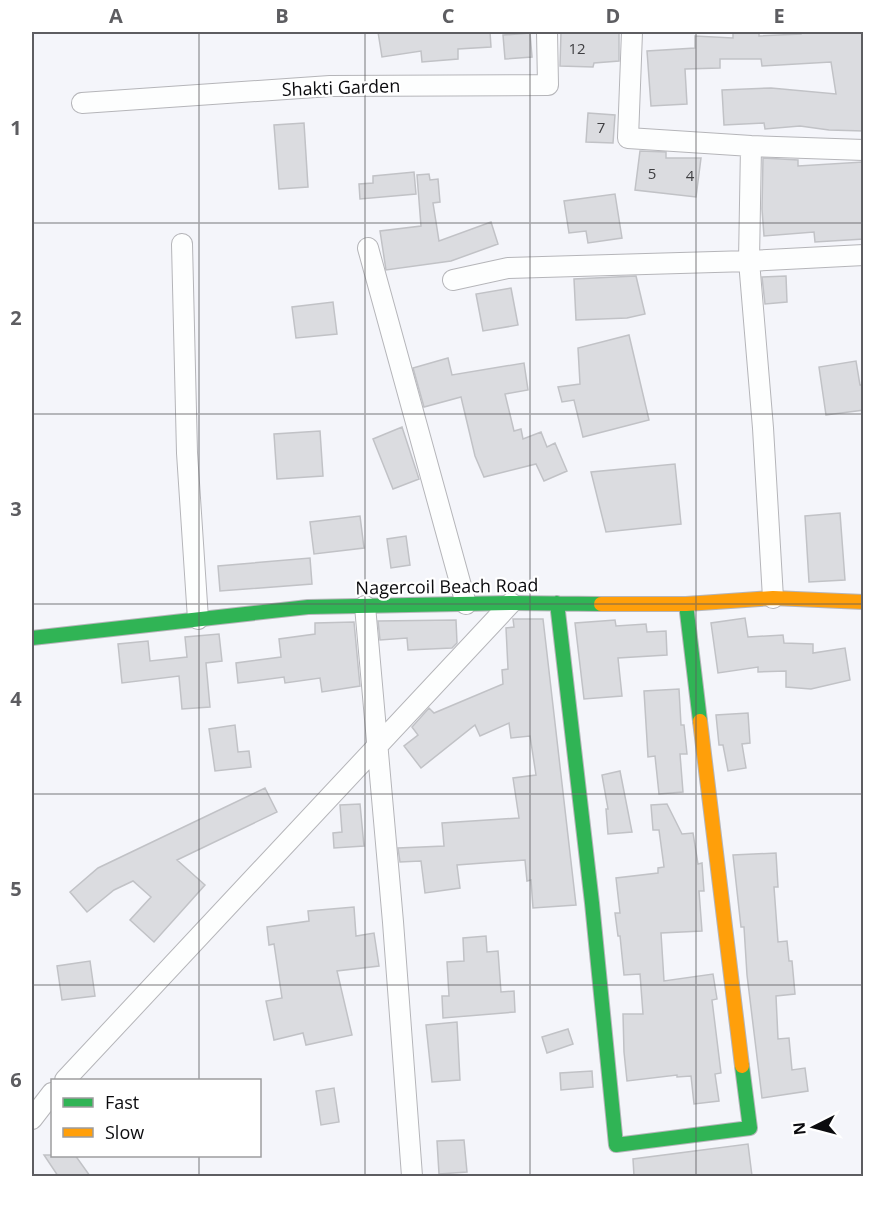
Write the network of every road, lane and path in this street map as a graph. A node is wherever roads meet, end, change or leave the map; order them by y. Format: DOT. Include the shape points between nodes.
graph roads {
  1 [pos="547,32"];
  2 [pos="632,32"];
  3 [pos="82,103"];
  4 [pos="751,146"];
  5 [pos="864,150"];
  6 [pos="182,244"];
  7 [pos="368,248"];
  8 [pos="864,255"];
  9 [pos="749,261"];
  10 [pos="453,280"];
  11 [pos="773,598"];
  12 [pos="864,602"];
  13 [pos="511,603"];
  14 [pos="557,603"];
  15 [pos="466,604"];
  16 [pos="686,604"];
  17 [pos="365,606"];
  18 [pos="198,619"];
  19 [pos="32,638"];
  20 [pos="378,743"];
  21 [pos="65,1079"];
  22 [pos="51,1095"];
  23 [pos="32,1119"];
  24 [pos="412,1176"];
  1 -- 3 [label="street, Shakti Garden" via="548,85 330,86"];
  2 -- 4 [label="street" via="628,138"];
  4 -- 5 [label="street"];
  4 -- 9 [label="street"];
  6 -- 18 [label="street" via="187,453"];
  7 -- 15 [label="street"];
  8 -- 9 [label="street"];
  9 -- 10 [label="street" via="508,268"];
  9 -- 11 [label="street"];
  11 -- 12 [label="street, Nagercoil Beach Road"];
  11 -- 16 [label="street, Nagercoil Beach Road"];
  13 -- 14 [label="street, Nagercoil Beach Road"];
  13 -- 15 [label="street, Nagercoil Beach Road"];
  13 -- 20 [label="street"];
  14 -- 16 [label="street, Nagercoil Beach Road"];
  14 -- 16 [label="street" via="616,1145 750,1128"];
  15 -- 17 [label="street, Nagercoil Beach Road"];
  17 -- 18 [label="street, Nagercoil Beach Road" via="308,606"];
  17 -- 20 [label="street"];
  18 -- 19 [label="street, Nagercoil Beach Road"];
  20 -- 21 [label="street"];
  20 -- 24 [label="street"];
  22 -- 23 [label="street"];
}
